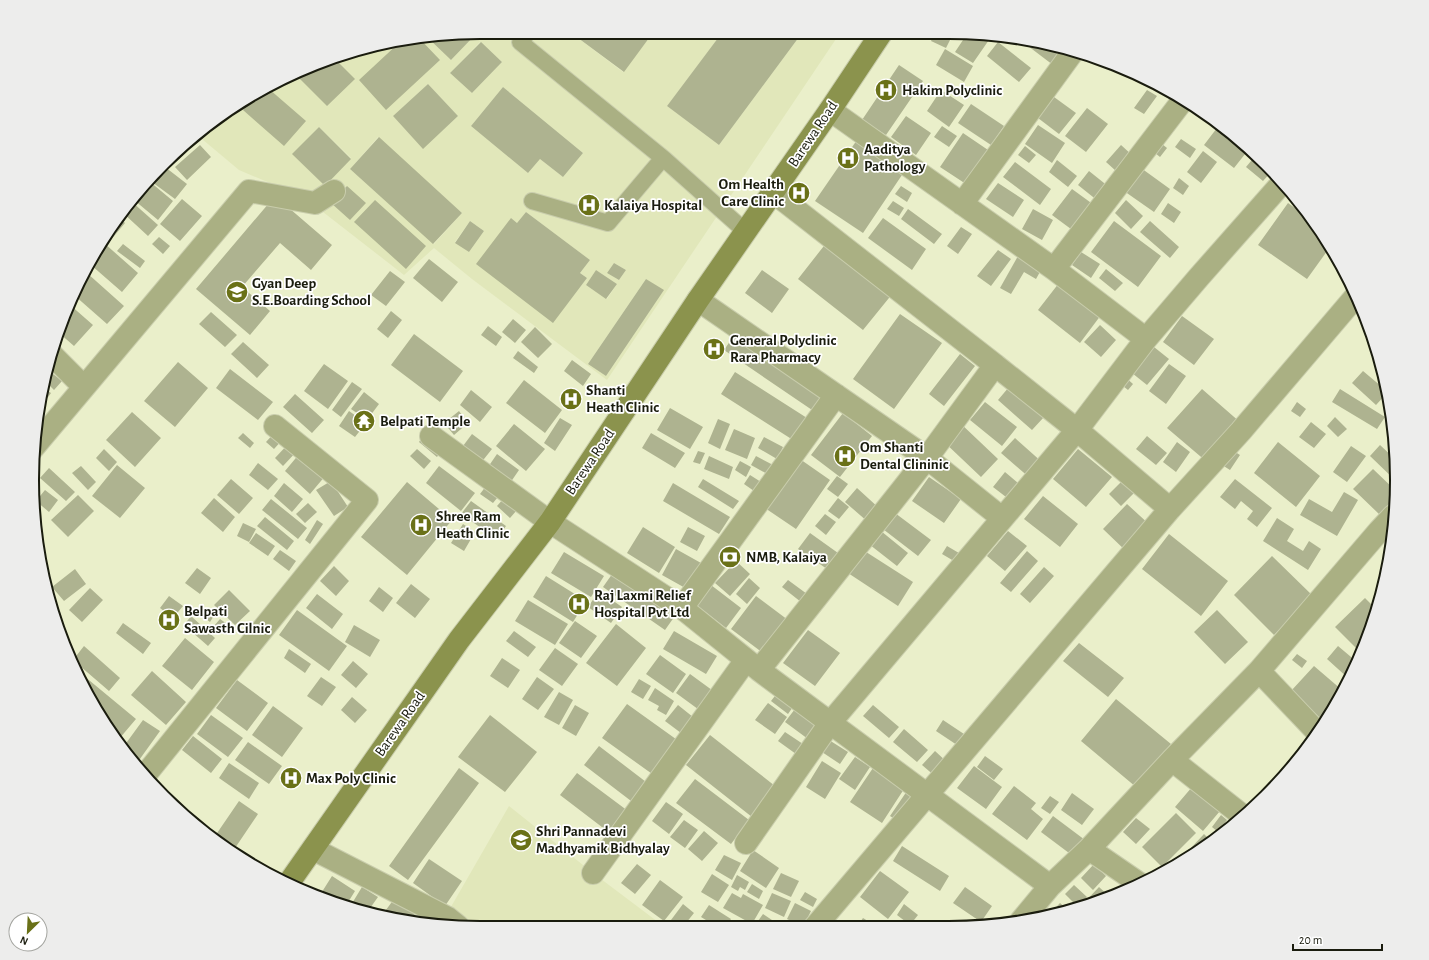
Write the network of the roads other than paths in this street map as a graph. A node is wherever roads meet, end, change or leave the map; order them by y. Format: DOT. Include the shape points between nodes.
graph roads {
  1 [pos="521,39"];
  2 [pos="877,39"];
  3 [pos="1070,56"];
  4 [pos="1180,104"];
  5 [pos="830,110"];
  6 [pos="663,158"];
  7 [pos="1279,187"];
  8 [pos="334,191"];
  9 [pos="773,192"];
  10 [pos="532,201"];
  11 [pos="962,204"];
  12 [pos="745,232"];
  13 [pos="1054,269"];
  14 [pos="698,300"];
  15 [pos="1352,301"];
  16 [pos="1146,339"];
  17 [pos="56,359"];
  18 [pos="995,365"];
  19 [pos="84,387"];
  20 [pos="836,395"];
  21 [pos="275,426"];
  22 [pos="1077,430"];
  23 [pos="432,436"];
  24 [pos="41,438"];
  25 [pos="927,458"];
  26 [pos="1170,509"];
  27 [pos="1002,518"];
  28 [pos="550,522"];
  29 [pos="1387,531"];
  30 [pos="682,608"];
  31 [pos="752,665"];
  32 [pos="1259,671"];
  33 [pos="830,723"];
  34 [pos="1314,728"];
  35 [pos="1172,760"];
  36 [pos="148,771"];
  37 [pos="928,794"];
  38 [pos="1239,813"];
  39 [pos="746,843"];
  40 [pos="312,849"];
  41 [pos="1089,849"];
  42 [pos="593,873"];
  43 [pos="292,879"];
  44 [pos="1134,880"];
  45 [pos="1050,886"];
  46 [pos="1027,914"];
  47 [pos="443,919"];
  48 [pos="820,921"];
  1 -- 6 [label="lane"];
  2 -- 5 [label="main road, Barewa Road"];
  3 -- 11 [label="street"];
  4 -- 13 [label="street"];
  5 -- 9 [label="main road, Barewa Road"];
  5 -- 11 [label="street"];
  6 -- 10 [label="lane" via="608,224"];
  6 -- 12 [label="lane"];
  7 -- 16 [label="street"];
  8 -- 19 [label="street" via="315,202 249,191"];
  9 -- 12 [label="main road, Barewa Road"];
  9 -- 18 [label="street"];
  11 -- 13 [label="street"];
  12 -- 14 [label="main road, Barewa Road"];
  13 -- 16 [label="street"];
  14 -- 20 [label="street"];
  14 -- 28 [label="main road, Barewa Road"];
  15 -- 26 [label="street" via="1241,431"];
  16 -- 22 [label="street"];
  17 -- 19 [label="street"];
  18 -- 22 [label="street"];
  18 -- 25 [label="street"];
  19 -- 24 [label="street"];
  20 -- 25 [label="street"];
  20 -- 30 [label="street"];
  21 -- 36 [label="street" via="367,500"];
  22 -- 26 [label="street"];
  22 -- 27 [label="street"];
  23 -- 28 [label="street"];
  25 -- 27 [label="street"];
  25 -- 31 [label="street"];
  26 -- 37 [label="street"];
  27 -- 33 [label="street"];
  28 -- 30 [label="street"];
  28 -- 40 [label="main road, Barewa Road" via="459,640"];
  29 -- 32 [label="street"];
  30 -- 31 [label="street"];
  31 -- 33 [label="street"];
  31 -- 42 [label="street"];
  32 -- 34 [label="street"];
  32 -- 35 [label="street"];
  33 -- 37 [label="street"];
  33 -- 39 [label="street"];
  35 -- 38 [label="street"];
  35 -- 41 [label="street"];
  37 -- 45 [label="street"];
  37 -- 48 [label="street"];
  40 -- 43 [label="main road, Barewa Road"];
  40 -- 47 [label="street"];
  41 -- 44 [label="street"];
  41 -- 45 [label="street"];
  45 -- 46 [label="street"];
}
